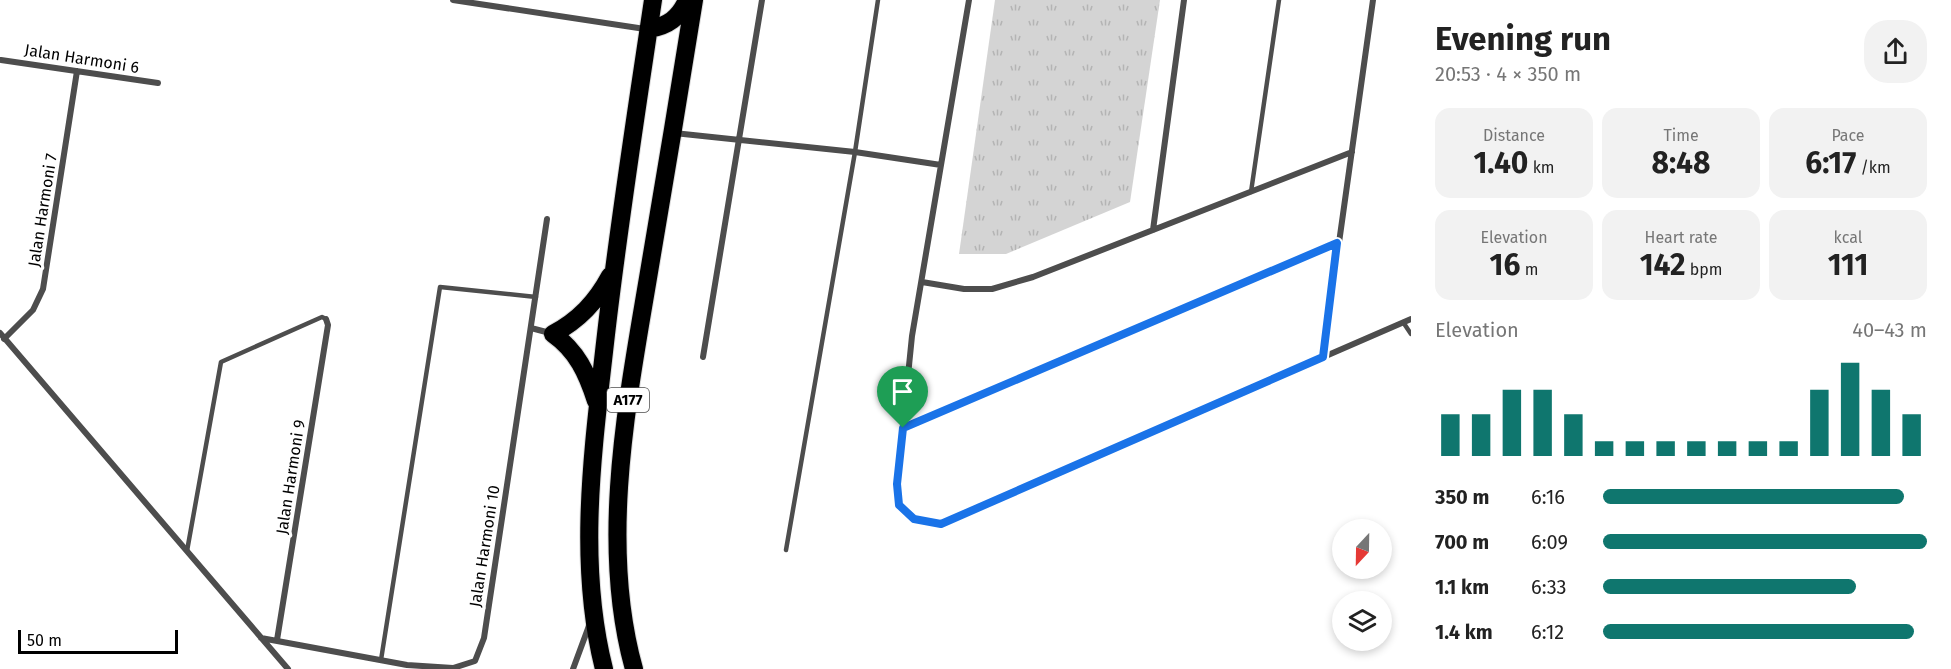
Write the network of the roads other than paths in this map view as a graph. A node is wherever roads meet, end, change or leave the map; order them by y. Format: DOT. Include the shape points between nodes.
graph roads {
  1 [pos="453,0"];
  2 [pos="653,0"];
  3 [pos="687,0"];
  4 [pos="694,0"];
  5 [pos="762,0"];
  6 [pos="878,0"];
  7 [pos="969,0"];
  8 [pos="1184,0"];
  9 [pos="1279,0"];
  10 [pos="1373,0"];
  11 [pos="488,2"];
  12 [pos="649,29"];
  13 [pos="1,60"];
  14 [pos="77,71"];
  15 [pos="158,83"];
  16 [pos="672,133"];
  17 [pos="739,140"];
  18 [pos="855,152"];
  19 [pos="1352,152"];
  20 [pos="941,165"];
  21 [pos="1251,192"];
  22 [pos="547,219"];
  23 [pos="1153,230"];
  24 [pos="1337,243"];
  25 [pos="613,269"];
  26 [pos="922,282"];
  27 [pos="536,297"];
  28 [pos="326,319"];
  29 [pos="1411,319"];
  30 [pos="1403,322"];
  31 [pos="531,328"];
  32 [pos="553,334"];
  33 [pos="1411,334"];
  34 [pos="2,336"];
  35 [pos="704,357"];
  36 [pos="1323,357"];
  37 [pos="598,405"];
  38 [pos="903,428"];
  39 [pos="786,550"];
  40 [pos="187,551"];
  41 [pos="594,611"];
  42 [pos="261,638"];
  43 [pos="277,640"];
  44 [pos="381,660"];
  45 [pos="283,666"];
  46 [pos="288,669"];
  47 [pos="573,669"];
  48 [pos="604,669"];
  49 [pos="634,669"];
  1 -- 11 [label="street"];
  2 -- 12 [label="highway, A177"];
  3 -- 12 [label="highway" via="676,18 665,26"];
  4 -- 16 [label="highway, A177"];
  5 -- 17 [label="street"];
  6 -- 18 [label="lane"];
  7 -- 20 [label="street"];
  8 -- 23 [label="street"];
  9 -- 21 [label="lane"];
  10 -- 19 [label="street"];
  11 -- 12 [label="street"];
  12 -- 25 [label="highway, A177"];
  13 -- 14 [label="street, Jalan Harmoni 6"];
  14 -- 15 [label="street, Jalan Harmoni 6"];
  14 -- 34 [label="street, Jalan Harmoni 7" via="43,289 33,310"];
  16 -- 17 [label="street"];
  16 -- 49 [label="highway, A177" via="621,461 621,593"];
  17 -- 18 [label="street"];
  17 -- 35 [label="street"];
  18 -- 20 [label="street"];
  18 -- 39 [label="lane"];
  19 -- 21 [label="street"];
  19 -- 24 [label="street"];
  20 -- 26 [label="street"];
  21 -- 23 [label="street"];
  22 -- 27 [label="street, Jalan Harmoni 10"];
  23 -- 26 [label="street" via="1034,277 992,289"];
  24 -- 36 [label="street"];
  24 -- 38 [label="lane"];
  25 -- 32 [label="highway" via="587,309"];
  25 -- 37 [label="highway, A177"];
  26 -- 38 [label="street"];
  27 -- 31 [label="street, Jalan Harmoni 10"];
  27 -- 44 [label="lane" via="440,286"];
  28 -- 40 [label="lane" via="322,317 221,362"];
  28 -- 43 [label="street, Jalan Harmoni 9"];
  29 -- 30 [label="street"];
  30 -- 33 [label="lane"];
  30 -- 36 [label="street"];
  31 -- 32 [label="street"];
  31 -- 44 [label="street, Jalan Harmoni 10" via="484,638 475,661 453,668"];
  32 -- 37 [label="highway" via="578,359"];
  34 -- 40 [label="street"];
  36 -- 38 [label="street" via="941,524 914,519 899,505 897,484"];
  37 -- 41 [label="highway, A177" via="590,527"];
  40 -- 42 [label="street"];
  41 -- 47 [label="street"];
  41 -- 48 [label="highway, A177"];
  42 -- 43 [label="street, Jalan Harmoni 10"];
  42 -- 45 [label="street"];
  43 -- 44 [label="street, Jalan Harmoni 10"];
  45 -- 46 [label="street"];
}
